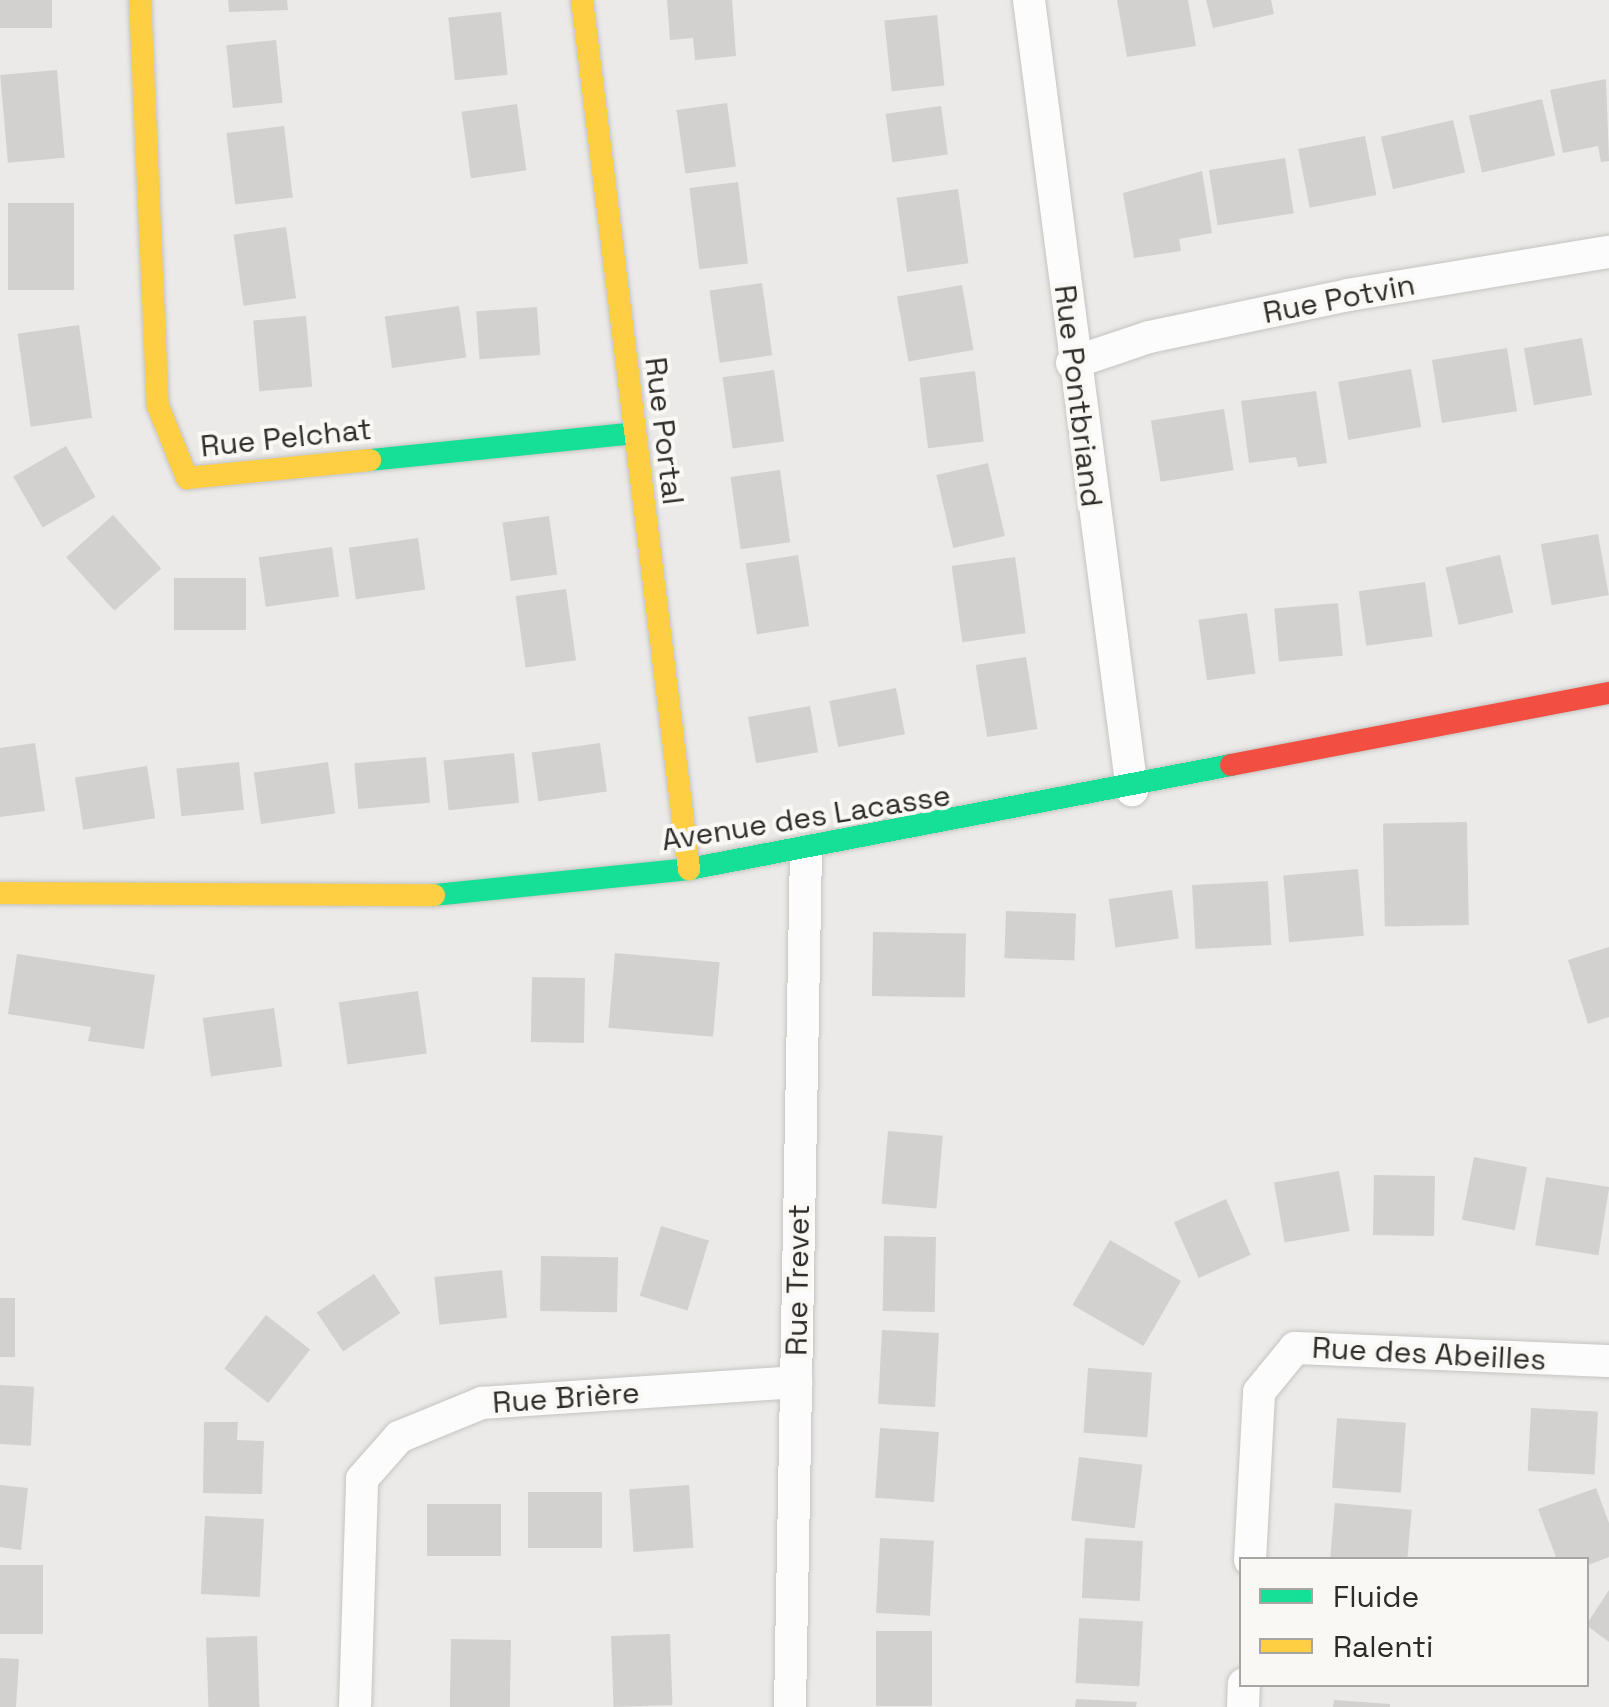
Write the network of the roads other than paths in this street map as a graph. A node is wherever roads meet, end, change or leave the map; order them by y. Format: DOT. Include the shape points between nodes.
graph roads {
  1 [pos="140,0"];
  2 [pos="582,0"];
  3 [pos="1029,0"];
  4 [pos="1609,252"];
  5 [pos="1072,364"];
  6 [pos="634,433"];
  7 [pos="1609,693"];
  8 [pos="1132,790"];
  9 [pos="806,853"];
  10 [pos="689,869"];
  11 [pos="0,893"];
  12 [pos="1609,1361"];
  13 [pos="796,1382"];
  14 [pos="1250,1557"];
  15 [pos="356,1707"];
  16 [pos="790,1707"];
  1 -- 6 [label="street, Rue Pelchat" via="158,406 187,478"];
  2 -- 6 [label="street, Rue Portal"];
  3 -- 5 [label="street, Rue Pontbriand"];
  4 -- 5 [label="street, Rue Potvin" via="1348,295 1148,338"];
  5 -- 8 [label="street, Rue Pontbriand"];
  6 -- 10 [label="street, Rue Portal"];
  7 -- 8 [label="street, Avenue des Lacasse"];
  8 -- 9 [label="street, Avenue des Lacasse"];
  9 -- 10 [label="street, Avenue des Lacasse"];
  9 -- 13 [label="street, Rue Trevet"];
  10 -- 11 [label="street, Avenue des Lacasse" via="433,895"];
  12 -- 14 [label="street, Rue des Abeilles" via="1295,1348 1259,1392"];
  13 -- 15 [label="street, Rue Brière" via="482,1403 399,1437 362,1479"];
  13 -- 16 [label="street, Rue Trevet"];
}
